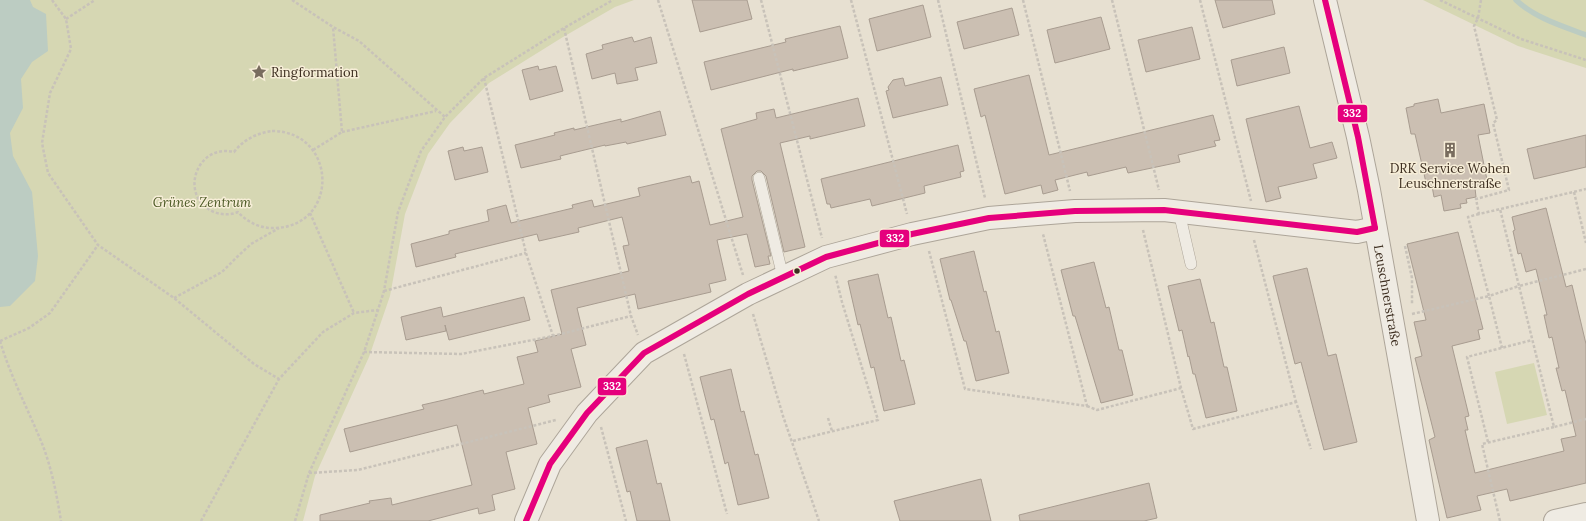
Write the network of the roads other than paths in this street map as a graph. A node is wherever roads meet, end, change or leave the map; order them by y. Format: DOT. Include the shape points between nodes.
graph roads {
  1 [pos="1325,0"];
  2 [pos="759,178"];
  3 [pos="1172,211"];
  4 [pos="1375,228"];
  5 [pos="1191,264"];
  6 [pos="783,277"];
  7 [pos="1586,514"];
  8 [pos="526,521"];
  9 [pos="1428,521"];
  10 [pos="1555,521"];
  1 -- 4 [label="street, Leuschnerstraße" via="1358,137"];
  2 -- 6 [label="lane"];
  3 -- 4 [label="street" via="1357,232"];
  3 -- 5 [label="lane"];
  3 -- 6 [label="street" via="1075,211 989,218 826,257"];
  4 -- 9 [label="street, Leuschnerstraße"];
  6 -- 8 [label="street" via="644,353 591,408 550,464"];
  7 -- 10 [label="street"];
}
